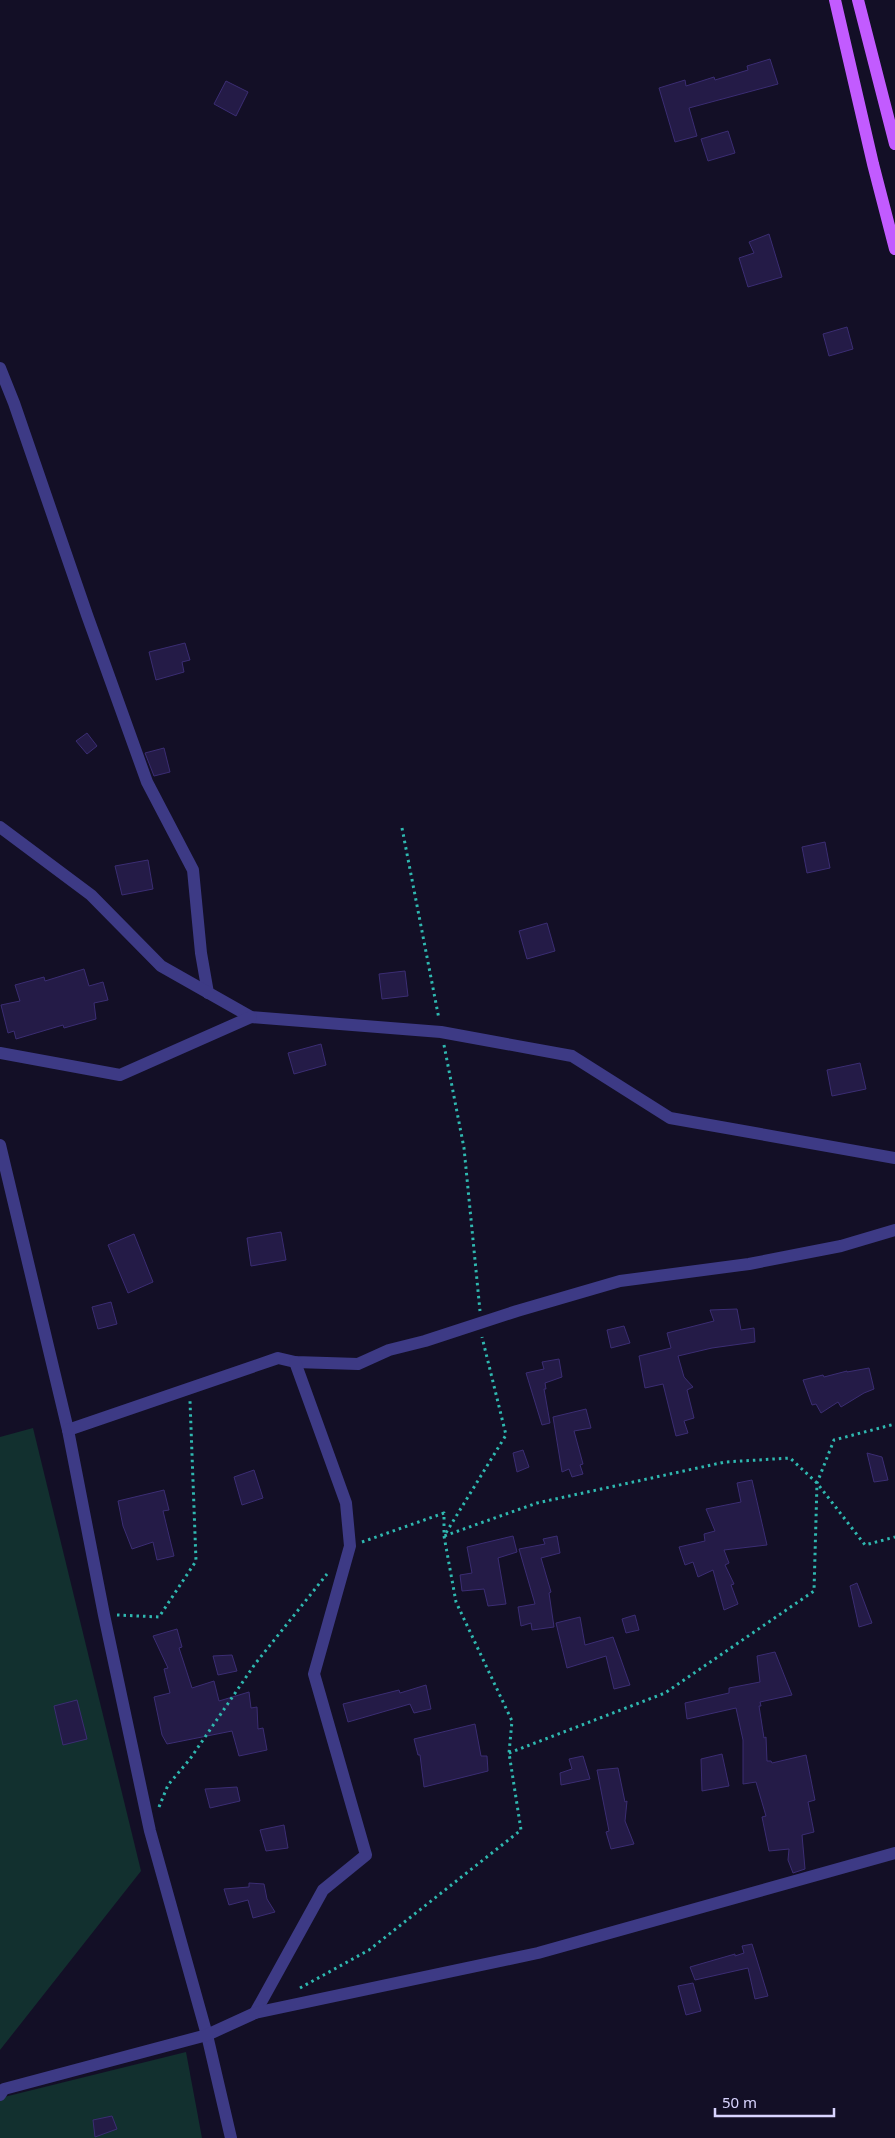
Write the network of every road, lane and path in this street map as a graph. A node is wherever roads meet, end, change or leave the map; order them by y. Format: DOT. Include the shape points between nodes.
graph roads {
  1 [pos="835,0"];
  2 [pos="858,0"];
  3 [pos="895,144"];
  4 [pos="895,249"];
  5 [pos="0,368"];
  6 [pos="0,827"];
  7 [pos="402,828"];
  8 [pos="208,993"];
  9 [pos="251,1017"];
  10 [pos="441,1032"];
  11 [pos="0,1053"];
  12 [pos="0,1144"];
  13 [pos="895,1158"];
  14 [pos="895,1230"];
  15 [pos="481,1323"];
  16 [pos="295,1362"];
  17 [pos="190,1388"];
  18 [pos="895,1424"];
  19 [pos="68,1430"];
  20 [pos="817,1483"];
  21 [pos="444,1536"];
  22 [pos="895,1537"];
  23 [pos="350,1546"];
  24 [pos="332,1568"];
  25 [pos="104,1615"];
  26 [pos="509,1753"];
  27 [pos="150,1831"];
  28 [pos="895,1853"];
  29 [pos="296,1991"];
  30 [pos="255,2013"];
  31 [pos="207,2035"];
  32 [pos="0,2095"];
  33 [pos="231,2138"];
  1 -- 4 [label="main road"];
  2 -- 3 [label="main road"];
  5 -- 8 [label="street" via="147,782 193,870"];
  6 -- 8 [label="street" via="91,895 161,966"];
  7 -- 10 [label="path"];
  8 -- 9 [label="street"];
  9 -- 10 [label="street"];
  9 -- 11 [label="street" via="120,1075"];
  10 -- 13 [label="street" via="572,1056 670,1118"];
  10 -- 15 [label="path" via="464,1148"];
  12 -- 19 [label="street"];
  14 -- 15 [label="street" via="841,1246 749,1264 620,1281"];
  15 -- 16 [label="street" via="389,1350 358,1364"];
  15 -- 21 [label="path" via="506,1435"];
  16 -- 17 [label="street" via="278,1358"];
  16 -- 23 [label="street" via="346,1503"];
  17 -- 19 [label="street"];
  17 -- 25 [label="path" via="196,1561 159,1617"];
  18 -- 20 [label="path" via="834,1440"];
  19 -- 25 [label="street"];
  20 -- 21 [label="path" via="790,1458 725,1462 537,1503"];
  20 -- 22 [label="path" via="865,1545"];
  20 -- 26 [label="path" via="814,1591 665,1693"];
  21 -- 23 [label="path" via="444,1513"];
  21 -- 26 [label="path" via="456,1602 512,1721"];
  23 -- 30 [label="street" via="314,1674 366,1855 323,1890"];
  24 -- 27 [label="path" via="255,1664 190,1759 168,1785"];
  25 -- 27 [label="street"];
  26 -- 29 [label="path" via="521,1830 369,1950"];
  27 -- 31 [label="street"];
  28 -- 30 [label="street" via="538,1953"];
  30 -- 31 [label="street"];
  31 -- 32 [label="street" via="4,2089"];
  31 -- 33 [label="street"];
}
